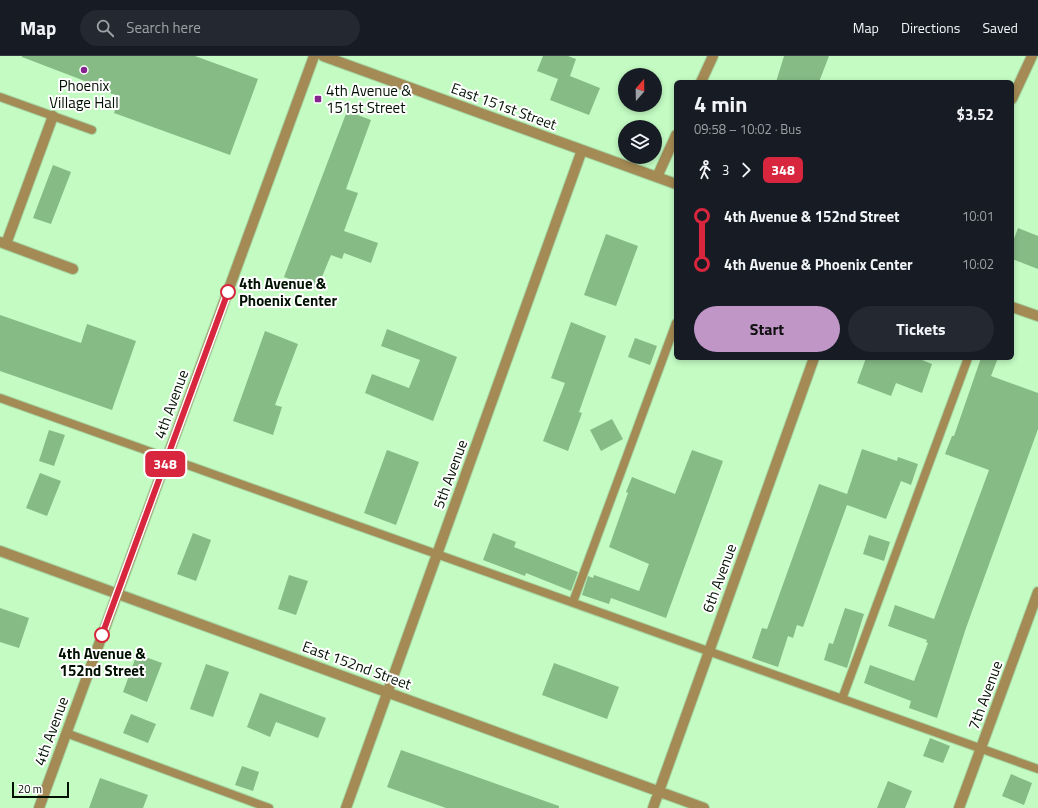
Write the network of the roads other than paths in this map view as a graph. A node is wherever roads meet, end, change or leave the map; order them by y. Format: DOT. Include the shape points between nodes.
graph roads {
  1 [pos="314,56"];
  2 [pos="323,56"];
  3 [pos="713,56"];
  4 [pos="1032,56"];
  5 [pos="702,80"];
  6 [pos="1014,95"];
  7 [pos="0,97"];
  8 [pos="53,116"];
  9 [pos="92,130"];
  10 [pos="674,139"];
  11 [pos="582,150"];
  12 [pos="657,177"];
  13 [pos="674,183"];
  14 [pos="3,243"];
  15 [pos="73,269"];
  16 [pos="1014,308"];
  17 [pos="1038,316"];
  18 [pos="674,328"];
  19 [pos="813,360"];
  20 [pos="967,360"];
  21 [pos="0,398"];
  22 [pos="167,457"];
  23 [pos="0,551"];
  24 [pos="437,554"];
  25 [pos="1038,592"];
  26 [pos="117,594"];
  27 [pos="572,602"];
  28 [pos="709,651"];
  29 [pos="387,692"];
  30 [pos="842,699"];
  31 [pos="66,733"];
  32 [pos="981,748"];
  33 [pos="1038,769"];
  34 [pos="658,792"];
  35 [pos="39,808"];
  36 [pos="269,808"];
  37 [pos="346,808"];
  38 [pos="653,808"];
  39 [pos="704,808"];
  40 [pos="959,808"];
  1 -- 22 [label="street, 4th Avenue"];
  2 -- 11 [label="street, East 151st Street"];
  3 -- 5 [label="street"];
  4 -- 6 [label="street"];
  7 -- 8 [label="lane"];
  8 -- 9 [label="lane"];
  8 -- 14 [label="street"];
  10 -- 12 [label="street"];
  11 -- 12 [label="street, East 151st Street"];
  11 -- 24 [label="street, 5th Avenue"];
  12 -- 13 [label="street, East 151st Street"];
  14 -- 15 [label="street"];
  16 -- 17 [label="street"];
  18 -- 27 [label="lane"];
  19 -- 28 [label="street, 6th Avenue"];
  20 -- 30 [label="lane"];
  21 -- 22 [label="lane"];
  22 -- 24 [label="lane"];
  22 -- 26 [label="street, 4th Avenue"];
  23 -- 26 [label="street, East 152nd Street"];
  24 -- 27 [label="lane"];
  24 -- 29 [label="street, 5th Avenue"];
  25 -- 32 [label="street, 7th Avenue"];
  26 -- 29 [label="street, East 152nd Street"];
  26 -- 31 [label="street, 4th Avenue"];
  27 -- 28 [label="lane"];
  28 -- 30 [label="lane"];
  28 -- 34 [label="street, 6th Avenue"];
  29 -- 34 [label="street, East 152nd Street"];
  29 -- 37 [label="street, 5th Avenue"];
  30 -- 32 [label="lane"];
  31 -- 35 [label="street, 4th Avenue"];
  31 -- 36 [label="lane"];
  32 -- 33 [label="lane"];
  32 -- 40 [label="street, 7th Avenue"];
  34 -- 38 [label="street, 6th Avenue"];
  34 -- 39 [label="street, East 152nd Street"];
}
